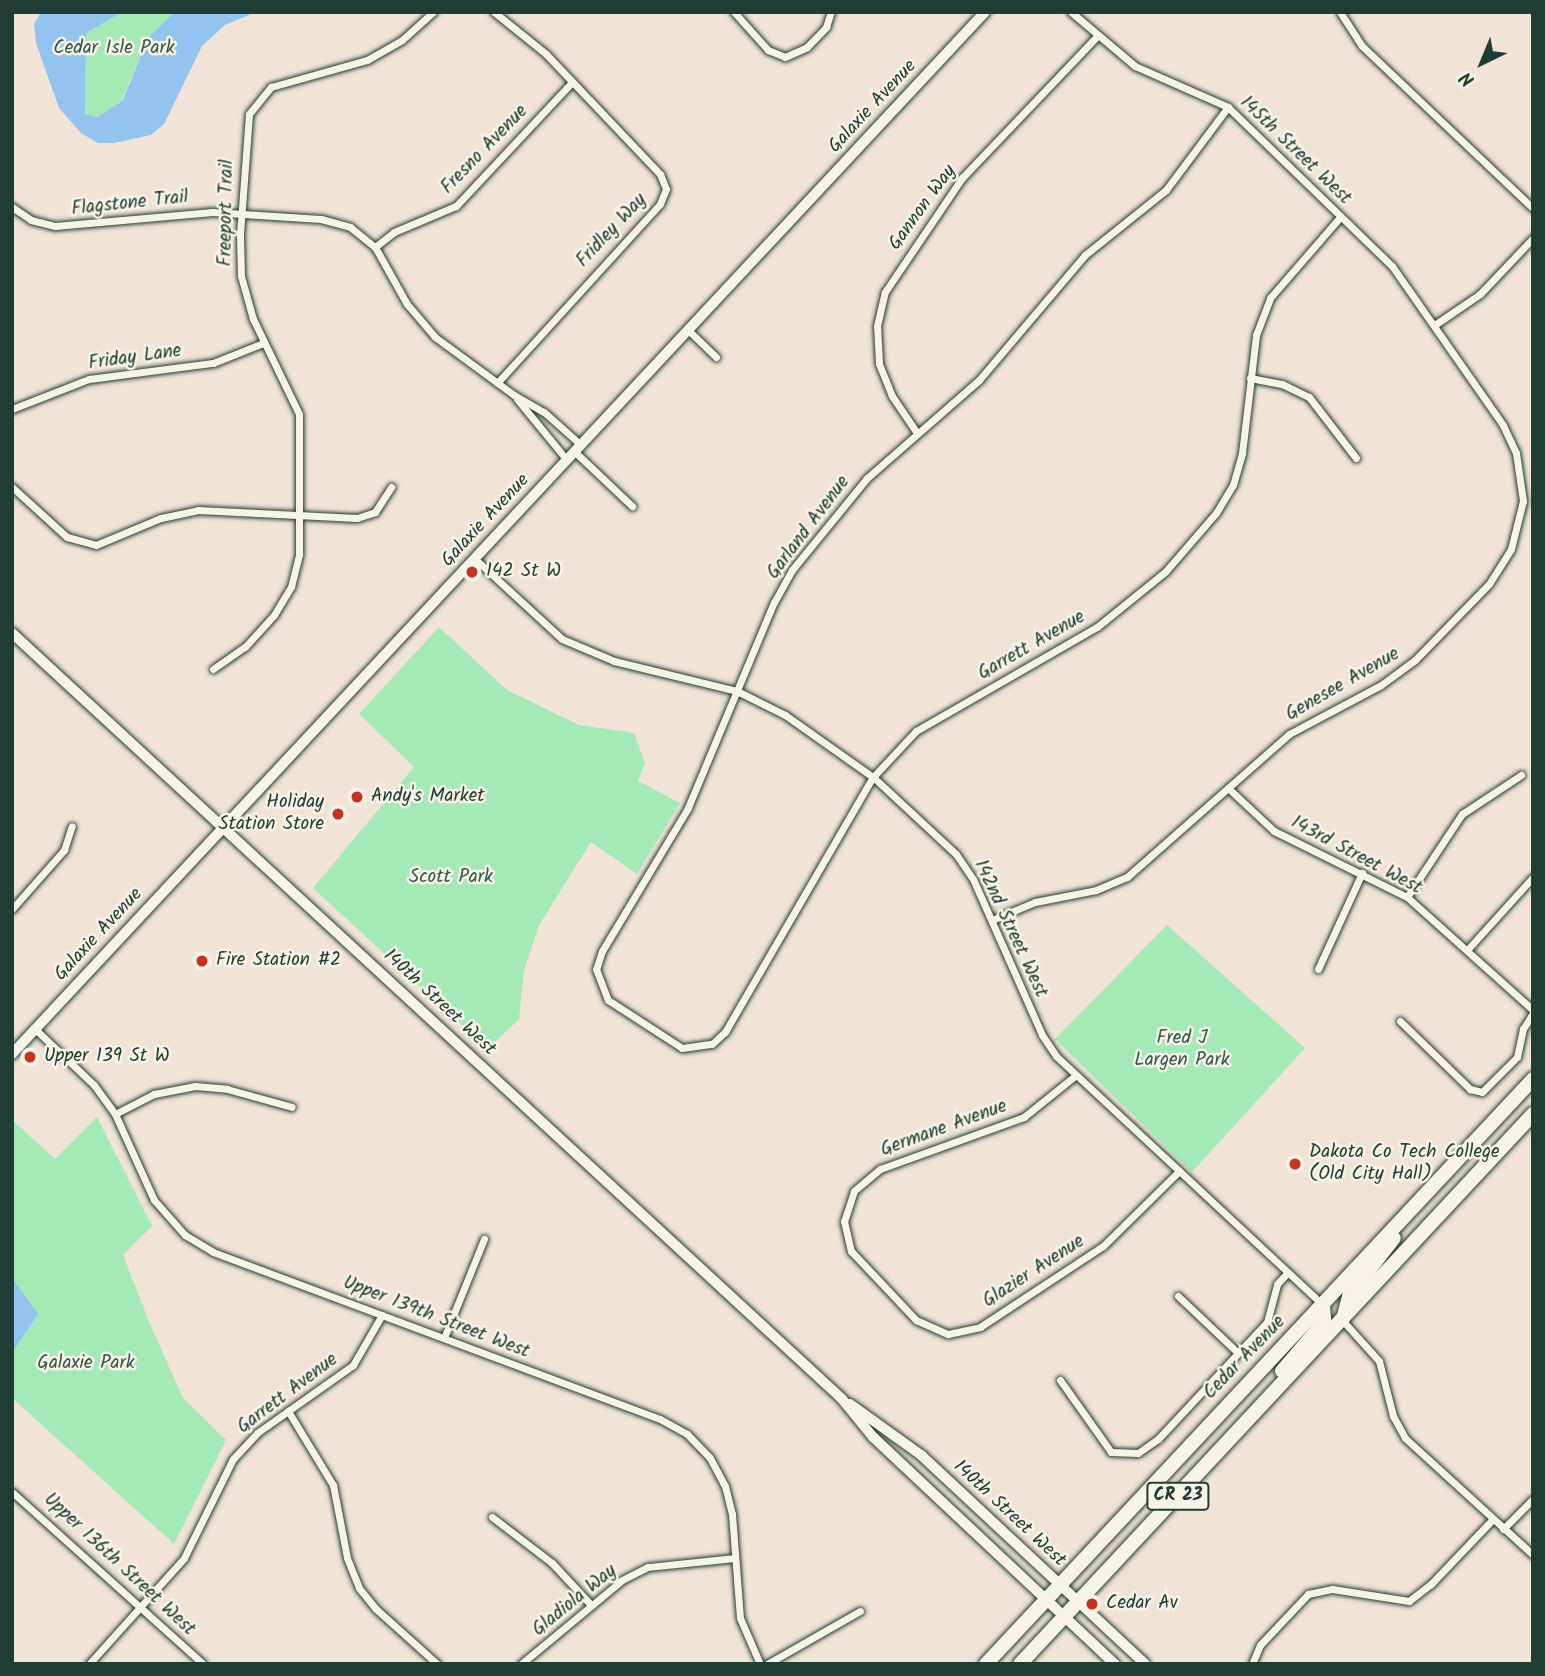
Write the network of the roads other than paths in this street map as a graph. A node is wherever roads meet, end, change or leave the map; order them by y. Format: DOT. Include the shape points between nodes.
graph roads {
  1 [pos="433,12"];
  2 [pos="494,12"];
  3 [pos="734,12"];
  4 [pos="831,12"];
  5 [pos="985,12"];
  6 [pos="1071,12"];
  7 [pos="1340,12"];
  8 [pos="1097,36"];
  9 [pos="572,82"];
  10 [pos="1228,107"];
  11 [pos="12,207"];
  12 [pos="1533,208"];
  13 [pos="241,213"];
  14 [pos="1341,216"];
  15 [pos="1533,238"];
  16 [pos="375,247"];
  17 [pos="1436,324"];
  18 [pos="688,330"];
  19 [pos="263,343"];
  20 [pos="716,357"];
  21 [pos="1250,378"];
  22 [pos="497,383"];
  23 [pos="514,396"];
  24 [pos="12,409"];
  25 [pos="917,433"];
  26 [pos="574,452"];
  27 [pos="1356,458"];
  28 [pos="12,487"];
  29 [pos="391,487"];
  30 [pos="632,506"];
  31 [pos="300,517"];
  32 [pos="475,559"];
  33 [pos="12,633"];
  34 [pos="213,669"];
  35 [pos="737,691"];
  36 [pos="1521,775"];
  37 [pos="873,778"];
  38 [pos="1228,788"];
  39 [pos="72,827"];
  40 [pos="223,828"];
  41 [pos="1362,873"];
  42 [pos="1533,877"];
  43 [pos="1407,897"];
  44 [pos="12,909"];
  45 [pos="992,920"];
  46 [pos="1468,949"];
  47 [pos="1318,968"];
  48 [pos="1533,1012"];
  49 [pos="1400,1021"];
  50 [pos="35,1029"];
  51 [pos="669,1042"];
  52 [pos="12,1054"];
  53 [pos="1076,1075"];
  54 [pos="1533,1079"];
  55 [pos="292,1107"];
  56 [pos="115,1114"];
  57 [pos="1533,1114"];
  58 [pos="1179,1171"];
  59 [pos="1414,1207"];
  60 [pos="484,1239"];
  61 [pos="861,1265"];
  62 [pos="1288,1272"];
  63 [pos="1178,1296"];
  64 [pos="1323,1305"];
  65 [pos="382,1315"];
  66 [pos="1343,1321"];
  67 [pos="444,1338"];
  68 [pos="1237,1352"];
  69 [pos="1060,1380"];
  70 [pos="1269,1398"];
  71 [pos="842,1399"];
  72 [pos="288,1411"];
  73 [pos="12,1492"];
  74 [pos="1533,1499"];
  75 [pos="492,1517"];
  76 [pos="1492,1520"];
  77 [pos="1503,1530"];
  78 [pos="1533,1555"];
  79 [pos="734,1558"];
  80 [pos="1059,1584"];
  81 [pos="1046,1599"];
  82 [pos="1078,1601"];
  83 [pos="591,1605"];
  84 [pos="140,1606"];
  85 [pos="860,1611"];
  86 [pos="1064,1616"];
  87 [pos="89,1664"];
  88 [pos="204,1664"];
  89 [pos="437,1664"];
  90 [pos="521,1664"];
  91 [pos="760,1664"];
  92 [pos="767,1664"];
  93 [pos="986,1664"];
  94 [pos="1020,1664"];
  95 [pos="1115,1664"];
  96 [pos="1145,1664"];
  97 [pos="1252,1664"];
  1 -- 13 [label="street, Freeport Trail" via="402,40 367,60 278,84 258,98 246,122"];
  2 -- 9 [label="street, Fridley Way" via="535,44"];
  3 -- 4 [label="street" via="768,50 785,57 807,47 826,27"];
  5 -- 18 [label="street, Galaxie Avenue"];
  6 -- 8 [label="street, 145th Street West"];
  7 -- 12 [label="street" via="1362,46"];
  8 -- 10 [label="street, 145th Street West" via="1135,66"];
  8 -- 25 [label="street, Gannon Way" via="962,178 885,292 877,326 879,363 892,396"];
  9 -- 16 [label="street, Fresno Avenue" via="456,206 394,232"];
  9 -- 22 [label="street, Fridley Way" via="660,174 664,197"];
  10 -- 14 [label="street, 145th Street West"];
  10 -- 25 [label="street, Garland Avenue" via="1166,190 1085,255 979,380"];
  11 -- 13 [label="street, Flagstone Trail" via="39,223 63,227"];
  13 -- 16 [label="street, Flagstone Trail" via="336,222"];
  13 -- 19 [label="street, Freeport Trail" via="242,276"];
  14 -- 17 [label="street, 145th Street West" via="1392,266"];
  14 -- 21 [label="street, Garrett Avenue" via="1270,298 1256,335"];
  15 -- 17 [label="street" via="1480,294"];
  16 -- 22 [label="street, Flagstone Trail" via="425,327"];
  17 -- 38 [label="street, Genesee Avenue" via="1503,425 1516,453 1523,501 1511,549 1489,584 1415,660 1381,685 1289,734"];
  18 -- 20 [label="street"];
  18 -- 26 [label="street, Galaxie Avenue"];
  19 -- 24 [label="street, Friday Lane" via="214,363 96,377"];
  19 -- 31 [label="street, Freeport Trail" via="299,414"];
  21 -- 27 [label="street" via="1282,384 1309,397"];
  21 -- 37 [label="street, Garrett Avenue" via="1242,453 1233,485 1216,513 1166,572 1097,628 916,731"];
  22 -- 23 [label="street, Flagstone Trail"];
  23 -- 26 [label="street"];
  23 -- 26 [label="street" via="544,412"];
  25 -- 35 [label="street, Garland Avenue" via="867,478 792,570"];
  26 -- 30 [label="street"];
  26 -- 32 [label="street, Galaxie Avenue"];
  28 -- 31 [label="street" via="61,532 89,545 112,542 161,518 198,510"];
  29 -- 31 [label="street" via="375,512 366,516"];
  31 -- 34 [label="street, Freeport Trail" via="297,565 286,597 245,647"];
  32 -- 35 [label="street, 142nd Street West" via="562,639 585,652"];
  32 -- 40 [label="street, Galaxie Avenue"];
  33 -- 40 [label="street, 140th Street West"];
  35 -- 37 [label="street, 142nd Street West" via="785,715"];
  35 -- 51 [label="street, Garland Avenue" via="688,808 602,951 596,970 608,1000"];
  36 -- 43 [label="street" via="1462,814"];
  37 -- 45 [label="street, 142nd Street West" via="956,853"];
  37 -- 51 [label="street, Garrett Avenue" via="725,1032 697,1050"];
  38 -- 41 [label="street, 143rd Street West" via="1274,831"];
  38 -- 45 [label="street, Genesee Avenue" via="1127,877 1096,890 1035,902"];
  39 -- 44 [label="street" via="64,850"];
  40 -- 50 [label="street, Galaxie Avenue"];
  40 -- 71 [label="street, 140th Street West"];
  41 -- 43 [label="street, 143rd Street West"];
  41 -- 47 [label="street"];
  42 -- 46 [label="street"];
  43 -- 46 [label="street, 143rd Street West"];
  45 -- 53 [label="street, 142nd Street West" via="1042,1035"];
  46 -- 48 [label="street, 143rd Street West"];
  48 -- 49 [label="street, 143rd Street West" via="1523,1029 1517,1056 1482,1092 1470,1089"];
  50 -- 52 [label="street, Galaxie Avenue"];
  50 -- 56 [label="street, Upper 139th Street West" via="94,1085"];
  53 -- 58 [label="street, 142nd Street West"];
  53 -- 61 [label="street, Germane Avenue" via="1024,1117 865,1178 854,1191 844,1221 850,1251"];
  54 -- 59 [label="highway, Cedar Avenue / CR 23"];
  55 -- 56 [label="street" via="227,1089 195,1086 154,1094"];
  56 -- 65 [label="street, Upper 139th Street West" via="154,1200 185,1236 213,1252"];
  57 -- 66 [label="highway, CR 23"];
  58 -- 61 [label="street, Glazier Avenue" via="1103,1246 980,1327 948,1334 932,1329"];
  58 -- 62 [label="street, 142nd Street West"];
  59 -- 64 [label="highway, Cedar Avenue / CR 23"];
  59 -- 66 [label="highway" via="1381,1259 1349,1296"];
  60 -- 67 [label="street"];
  62 -- 64 [label="street, 142nd Street West"];
  62 -- 68 [label="street" via="1277,1284 1268,1322"];
  63 -- 68 [label="street"];
  64 -- 70 [label="highway" via="1324,1319 1282,1371"];
  64 -- 80 [label="highway, Cedar Avenue / CR 23"];
  65 -- 67 [label="street, Upper 139th Street West"];
  65 -- 72 [label="street, Garrett Avenue" via="353,1365"];
  66 -- 70 [label="highway, CR 23"];
  66 -- 76 [label="street" via="1379,1361 1393,1416 1405,1438"];
  67 -- 79 [label="street, Upper 139th Street West" via="660,1419 687,1434 709,1458 725,1486"];
  68 -- 69 [label="street" via="1158,1439 1138,1453 1124,1456 1111,1452"];
  70 -- 82 [label="highway, CR 23"];
  71 -- 80 [label="street, 140th Street West" via="920,1455"];
  71 -- 81 [label="street, 140th Street West" via="873,1437"];
  72 -- 84 [label="street, Garrett Avenue" via="257,1433 233,1459 199,1536"];
  72 -- 89 [label="street" via="333,1485 347,1558 359,1588"];
  73 -- 84 [label="street, Upper 136th Street West"];
  74 -- 77 [label="street"];
  75 -- 83 [label="street" via="552,1563"];
  76 -- 77 [label="street"];
  76 -- 97 [label="street" via="1412,1600 1332,1589 1308,1594 1260,1645"];
  77 -- 78 [label="street"];
  79 -- 83 [label="street, Gladiola Way" via="648,1567 622,1580"];
  79 -- 91 [label="street, Upper 139th Street West" via="740,1618"];
  80 -- 81 [label="highway, Cedar Avenue / CR 23"];
  80 -- 82 [label="street, 140th Street West"];
  81 -- 86 [label="street, 140th Street West"];
  81 -- 93 [label="highway, Cedar Avenue / CR 23"];
  82 -- 86 [label="highway, CR 23"];
  82 -- 96 [label="street, 140th Street West"];
  83 -- 90 [label="street, Gladiola Way"];
  84 -- 87 [label="street, Garrett Avenue"];
  84 -- 88 [label="street, Upper 136th Street West"];
  85 -- 92 [label="street"];
  86 -- 94 [label="highway, CR 23"];
  86 -- 95 [label="street, 140th Street West"];
}
